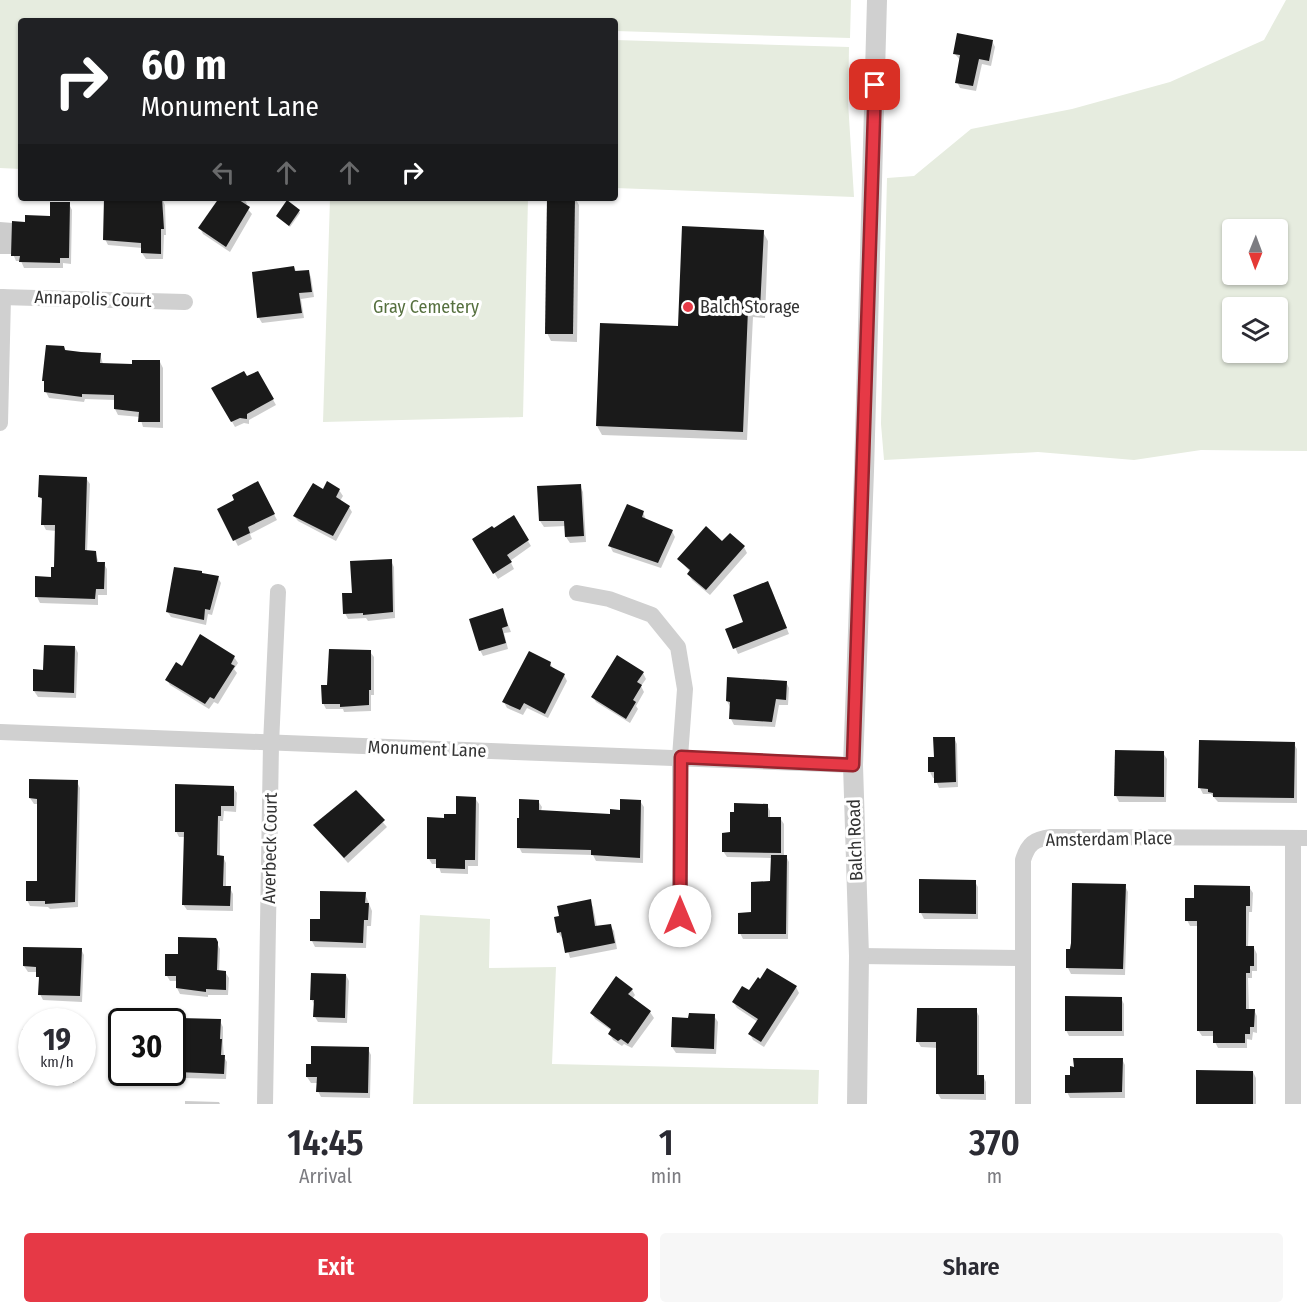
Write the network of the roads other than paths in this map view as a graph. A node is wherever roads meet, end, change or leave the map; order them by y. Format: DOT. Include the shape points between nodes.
graph roads {
  1 [pos="877,0"];
  2 [pos="1,297"];
  3 [pos="185,302"];
  4 [pos="0,423"];
  5 [pos="278,592"];
  6 [pos="577,593"];
  7 [pos="0,732"];
  8 [pos="271,744"];
  9 [pos="681,757"];
  10 [pos="853,765"];
  11 [pos="1300,838"];
  12 [pos="680,936"];
  13 [pos="859,956"];
  14 [pos="1023,958"];
  15 [pos="265,1104"];
  16 [pos="857,1104"];
  17 [pos="1023,1104"];
  18 [pos="1293,1104"];
  1 -- 10 [label="street, Balch Road"];
  2 -- 3 [label="street, Annapolis Court"];
  2 -- 4 [label="street"];
  5 -- 8 [label="street, Averbeck Court"];
  6 -- 9 [label="street" via="609,599 652,615 678,647 685,689"];
  7 -- 8 [label="street, Monument Lane"];
  8 -- 9 [label="street, Monument Lane"];
  8 -- 15 [label="street, Averbeck Court"];
  9 -- 10 [label="street, Monument Lane"];
  9 -- 12 [label="street"];
  10 -- 13 [label="street, Balch Road"];
  11 -- 14 [label="street, Amsterdam Place" via="1051,837 1033,842 1023,860"];
  11 -- 18 [label="street"];
  13 -- 14 [label="street"];
  13 -- 16 [label="street, Balch Road"];
  14 -- 17 [label="street, Amsterdam Place"];
}
